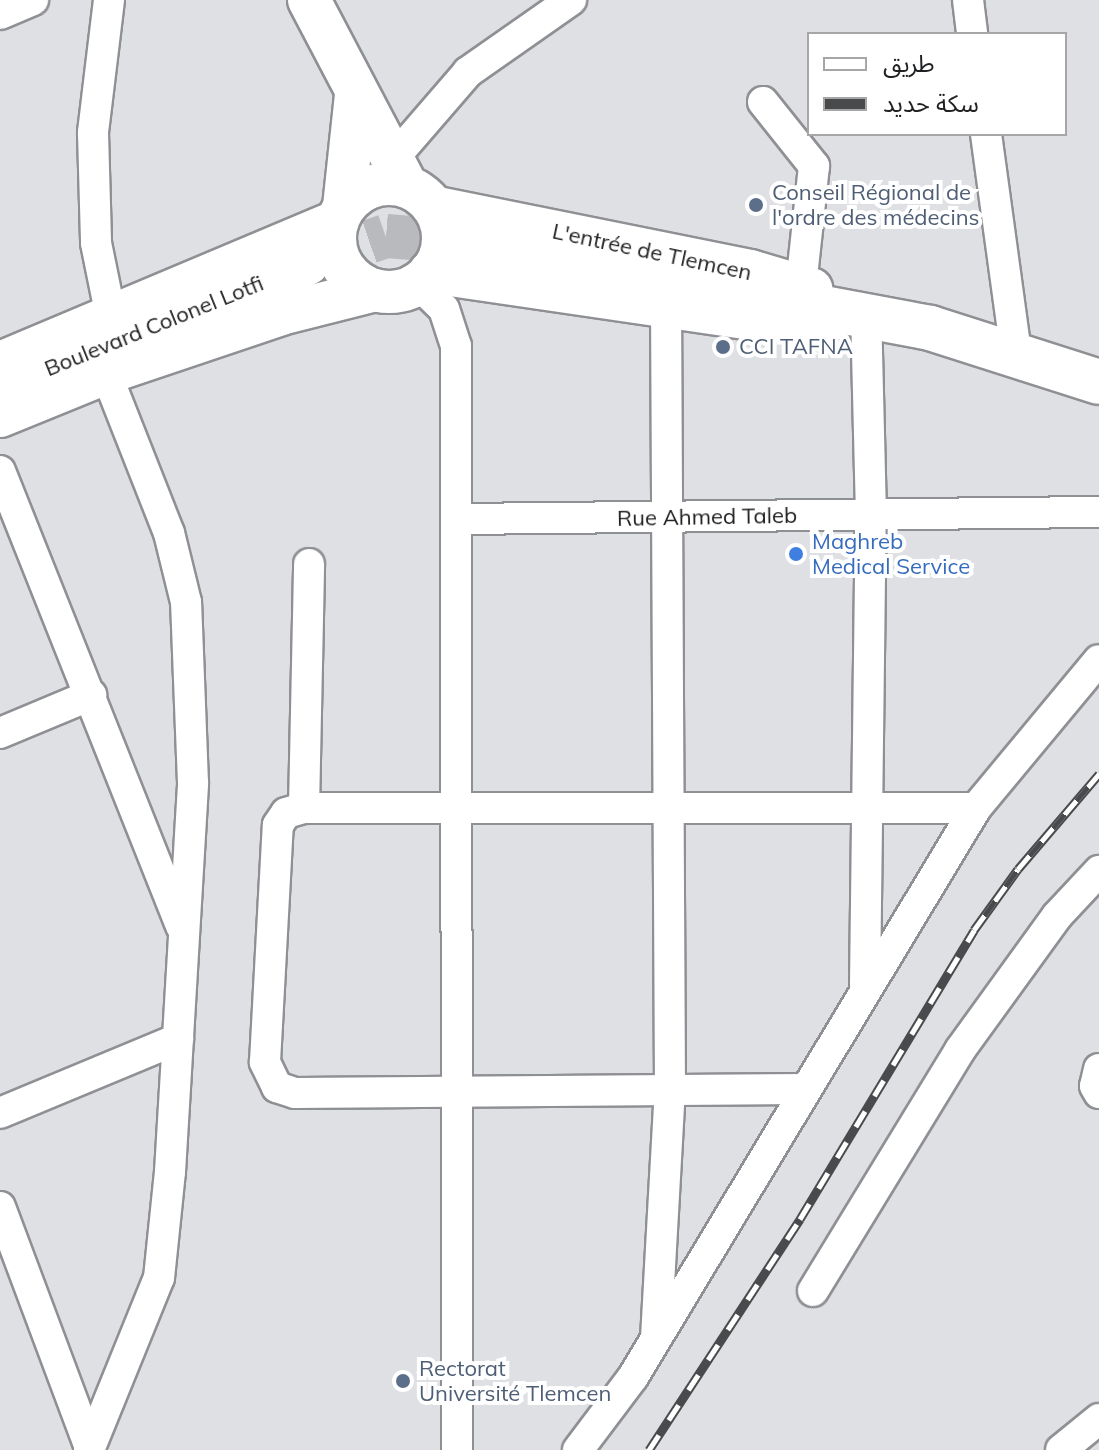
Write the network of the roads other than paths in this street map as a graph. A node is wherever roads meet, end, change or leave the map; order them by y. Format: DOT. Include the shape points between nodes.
graph roads {
  1 [pos="33,0"];
  2 [pos="109,0"];
  3 [pos="309,0"];
  4 [pos="571,0"];
  5 [pos="968,0"];
  6 [pos="0,14"];
  7 [pos="972,32"];
  8 [pos="356,94"];
  9 [pos="763,102"];
  10 [pos="986,136"];
  11 [pos="411,184"];
  12 [pos="340,214"];
  13 [pos="476,243"];
  14 [pos="307,263"];
  15 [pos="424,278"];
  16 [pos="801,285"];
  17 [pos="375,290"];
  18 [pos="666,307"];
  19 [pos="866,315"];
  20 [pos="111,317"];
  21 [pos="1016,352"];
  22 [pos="1099,358"];
  23 [pos="0,363"];
  24 [pos="1057,367"];
  25 [pos="106,373"];
  26 [pos="1099,382"];
  27 [pos="0,389"];
  28 [pos="0,416"];
  29 [pos="0,471"];
  30 [pos="1099,512"];
  31 [pos="871,515"];
  32 [pos="666,517"];
  33 [pos="459,519"];
  34 [pos="309,564"];
  35 [pos="1099,660"];
  36 [pos="91,695"];
  37 [pos="0,733"];
  38 [pos="868,807"];
  39 [pos="304,808"];
  40 [pos="458,808"];
  41 [pos="670,808"];
  42 [pos="976,808"];
  43 [pos="1099,871"];
  44 [pos="185,936"];
  45 [pos="865,986"];
  46 [pos="178,1039"];
  47 [pos="1099,1069"];
  48 [pos="670,1089"];
  49 [pos="806,1089"];
  50 [pos="458,1091"];
  51 [pos="1099,1093"];
  52 [pos="0,1113"];
  53 [pos="0,1207"];
  54 [pos="813,1291"];
  55 [pos="656,1338"];
  56 [pos="1099,1419"];
  57 [pos="89,1449"];
  58 [pos="457,1450"];
  59 [pos="578,1450"];
  60 [pos="1061,1450"];
  1 -- 6 [label="street"];
  2 -- 20 [label="street" via="93,133 96,243"];
  3 -- 8 [label="main road"];
  4 -- 11 [label="street" via="468,72"];
  5 -- 7 [label="street"];
  8 -- 11 [label="main road"];
  8 -- 12 [label="main road"];
  9 -- 16 [label="street" via="814,166"];
  10 -- 21 [label="street"];
  11 -- 12 [label="main road" via="372,186"];
  11 -- 15 [label="main road" via="442,247"];
  11 -- 16 [label="main road, L'entrée de Tlemcen"];
  12 -- 17 [label="main road" via="338,256 359,283"];
  12 -- 20 [label="main road"];
  13 -- 19 [label="main road, L'entrée de Tlemcen"];
  14 -- 27 [label="main road, Boulevard Colonel Lotfi"];
  15 -- 17 [label="main road"];
  15 -- 18 [label="main road, L'entrée de Tlemcen"];
  15 -- 33 [label="street" via="455,333"];
  16 -- 19 [label="main road, L'entrée de Tlemcen"];
  17 -- 25 [label="main road" via="281,314"];
  18 -- 19 [label="main road, L'entrée de Tlemcen" via="796,323"];
  18 -- 32 [label="street"];
  19 -- 21 [label="main road, L'entrée de Tlemcen"];
  19 -- 31 [label="street"];
  20 -- 23 [label="main road"];
  21 -- 24 [label="main road, L'entrée de Tlemcen"];
  22 -- 24 [label="street"];
  24 -- 26 [label="main road, L'entrée de Tlemcen"];
  25 -- 28 [label="main road"];
  25 -- 44 [label="street" via="169,533 186,602 193,783"];
  29 -- 36 [label="street"];
  30 -- 31 [label="street, Rue Ahmed Taleb"];
  31 -- 32 [label="street, Rue Ahmed Taleb"];
  31 -- 38 [label="street"];
  32 -- 33 [label="street, Rue Ahmed Taleb"];
  32 -- 41 [label="street"];
  33 -- 40 [label="street"];
  34 -- 39 [label="street"];
  35 -- 42 [label="street"];
  36 -- 37 [label="street"];
  36 -- 44 [label="street"];
  38 -- 41 [label="street"];
  38 -- 42 [label="street"];
  38 -- 45 [label="street"];
  39 -- 40 [label="street"];
  39 -- 50 [label="street" via="286,813 276,831 265,1062 269,1081 295,1093"];
  40 -- 41 [label="street"];
  40 -- 50 [label="street"];
  41 -- 48 [label="street"];
  42 -- 45 [label="street"];
  43 -- 54 [label="street" via="1057,916 960,1050"];
  44 -- 46 [label="street"];
  45 -- 49 [label="street"];
  46 -- 52 [label="street"];
  46 -- 57 [label="street" via="159,1278"];
  47 -- 51 [label="street"];
  48 -- 49 [label="street"];
  48 -- 50 [label="street"];
  48 -- 55 [label="street"];
  49 -- 55 [label="street"];
  50 -- 58 [label="street"];
  53 -- 57 [label="street"];
  55 -- 59 [label="street"];
  56 -- 60 [label="street"];
}
